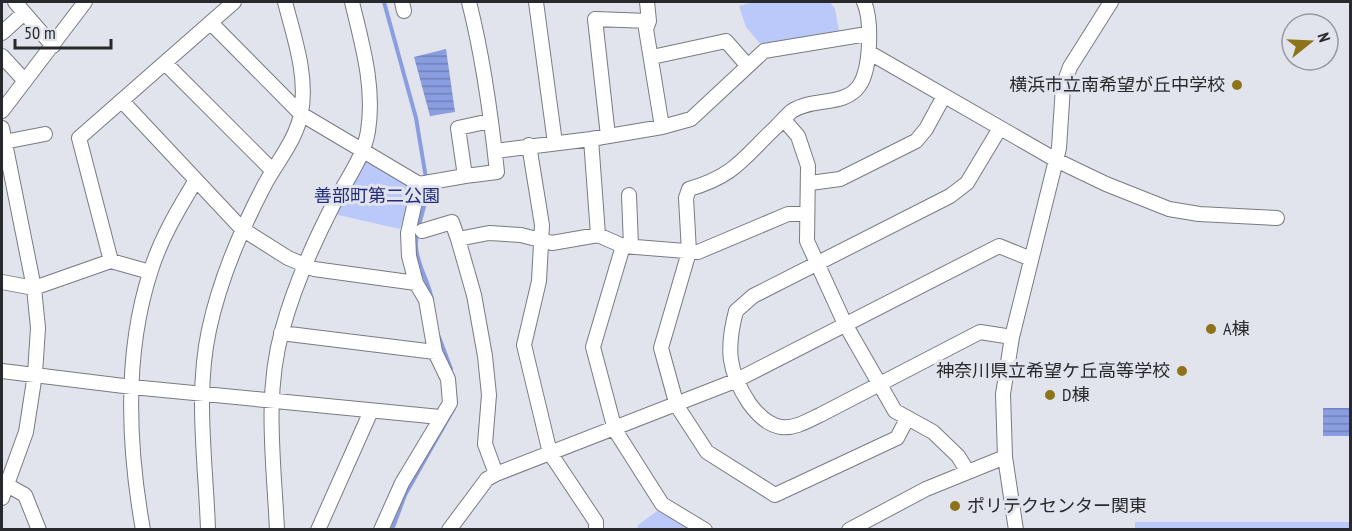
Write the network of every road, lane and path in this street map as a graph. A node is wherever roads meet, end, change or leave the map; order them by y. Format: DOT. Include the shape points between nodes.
graph roads {
  1 [pos="15,2"];
  2 [pos="234,2"];
  3 [pos="285,2"];
  4 [pos="352,2"];
  5 [pos="469,2"];
  6 [pos="536,2"];
  7 [pos="647,2"];
  8 [pos="864,2"];
  9 [pos="1111,2"];
  10 [pos="77,5"];
  11 [pos="24,13"];
  12 [pos="649,21"];
  13 [pos="211,23"];
  14 [pos="2,33"];
  15 [pos="867,34"];
  16 [pos="53,46"];
  17 [pos="870,52"];
  18 [pos="2,56"];
  19 [pos="652,57"];
  20 [pos="165,63"];
  21 [pos="747,65"];
  22 [pos="25,81"];
  23 [pos="944,96"];
  24 [pos="122,101"];
  25 [pos="2,111"];
  26 [pos="302,114"];
  27 [pos="784,120"];
  28 [pos="490,121"];
  29 [pos="662,127"];
  30 [pos="2,128"];
  31 [pos="1000,128"];
  32 [pos="45,134"];
  33 [pos="608,136"];
  34 [pos="591,139"];
  35 [pos="4,142"];
  36 [pos="555,143"];
  37 [pos="530,145"];
  38 [pos="362,149"];
  39 [pos="495,151"];
  40 [pos="1056,160"];
  41 [pos="272,170"];
  42 [pos="465,176"];
  43 [pos="196,180"];
  44 [pos="810,183"];
  45 [pos="419,184"];
  46 [pos="629,195"];
  47 [pos="806,214"];
  48 [pos="1277,218"];
  49 [pos="242,229"];
  50 [pos="422,231"];
  51 [pos="598,235"];
  52 [pos="458,239"];
  53 [pos="540,240"];
  54 [pos="627,246"];
  55 [pos="689,252"];
  56 [pos="1031,259"];
  57 [pos="111,261"];
  58 [pos="303,265"];
  59 [pos="816,265"];
  60 [pos="150,272"];
  61 [pos="2,282"];
  62 [pos="416,283"];
  63 [pos="34,288"];
  64 [pos="845,324"];
  65 [pos="281,333"];
  66 [pos="1012,337"];
  67 [pos="435,352"];
  68 [pos="2,371"];
  69 [pos="35,374"];
  70 [pos="735,381"];
  71 [pos="879,384"];
  72 [pos="132,387"];
  73 [pos="203,393"];
  74 [pos="271,399"];
  75 [pos="677,406"];
  76 [pos="370,411"];
  77 [pos="440,417"];
  78 [pos="907,419"];
  79 [pos="615,430"];
  80 [pos="550,453"];
  81 [pos="1005,458"];
  82 [pos="968,472"];
  83 [pos="496,474"];
  84 [pos="4,490"];
  85 [pos="39,530"];
  86 [pos="142,530"];
  87 [pos="208,530"];
  88 [pos="276,530"];
  89 [pos="318,530"];
  90 [pos="381,530"];
  91 [pos="449,530"];
  92 [pos="596,530"];
  93 [pos="705,530"];
  94 [pos="849,530"];
  95 [pos="1016,530"];
  1 -- 11 [label="street"];
  2 -- 13 [label="street"];
  3 -- 26 [label="street" via="302,74"];
  4 -- 38 [label="street" via="367,61 370,96 368,132"];
  5 -- 28 [label="street"];
  6 -- 36 [label="street"];
  7 -- 12 [label="street"];
  8 -- 15 [label="street"];
  9 -- 40 [label="street" via="1070,67 1064,86"];
  10 -- 16 [label="street"];
  11 -- 14 [label="street"];
  11 -- 16 [label="street"];
  12 -- 19 [label="street" via="646,29"];
  12 -- 33 [label="street" via="595,19"];
  13 -- 20 [label="street"];
  13 -- 26 [label="street"];
  15 -- 17 [label="street"];
  15 -- 21 [label="street" via="764,51"];
  16 -- 22 [label="street"];
  17 -- 23 [label="street"];
  17 -- 27 [label="street" via="861,83 851,95 805,105"];
  18 -- 22 [label="street"];
  19 -- 21 [label="street" via="726,41"];
  19 -- 29 [label="street"];
  20 -- 24 [label="street"];
  20 -- 41 [label="street"];
  21 -- 29 [label="street" via="691,119"];
  22 -- 25 [label="street"];
  23 -- 31 [label="street"];
  23 -- 44 [label="street" via="915,141 840,179"];
  24 -- 43 [label="street"];
  24 -- 57 [label="street" via="79,138"];
  26 -- 38 [label="street"];
  26 -- 41 [label="street"];
  27 -- 44 [label="street" via="804,148"];
  27 -- 55 [label="street" via="741,165 713,182 688,189"];
  28 -- 39 [label="street"];
  28 -- 42 [label="street" via="458,128"];
  29 -- 33 [label="street"];
  30 -- 35 [label="street"];
  31 -- 40 [label="street"];
  31 -- 59 [label="street" via="967,183 950,196"];
  32 -- 35 [label="street"];
  33 -- 34 [label="street"];
  34 -- 36 [label="street"];
  34 -- 51 [label="street"];
  35 -- 63 [label="street"];
  36 -- 37 [label="street"];
  37 -- 39 [label="street"];
  37 -- 53 [label="street" via="542,225"];
  38 -- 45 [label="street"];
  38 -- 58 [label="street"];
  39 -- 42 [label="street" via="497,172"];
  40 -- 48 [label="street" via="1169,209"];
  40 -- 56 [label="street"];
  41 -- 49 [label="street"];
  42 -- 45 [label="street"];
  43 -- 49 [label="street"];
  43 -- 60 [label="street" via="177,211"];
  44 -- 47 [label="street"];
  45 -- 62 [label="street" via="408,233"];
  46 -- 54 [label="street"];
  47 -- 55 [label="street" via="788,214 698,252"];
  47 -- 59 [label="street" via="807,241"];
  49 -- 58 [label="street"];
  49 -- 73 [label="street" via="224,273 209,331"];
  50 -- 52 [label="street" via="452,222"];
  51 -- 53 [label="street" via="552,243"];
  51 -- 54 [label="street"];
  52 -- 53 [label="street" via="489,233"];
  52 -- 83 [label="street" via="485,356 489,395 485,444"];
  53 -- 80 [label="street" via="539,281 524,345"];
  54 -- 55 [label="street"];
  54 -- 79 [label="street" via="593,347"];
  55 -- 75 [label="street" via="661,348"];
  56 -- 64 [label="street" via="999,246"];
  56 -- 66 [label="street"];
  57 -- 60 [label="street"];
  57 -- 63 [label="street"];
  58 -- 62 [label="street"];
  58 -- 65 [label="street"];
  59 -- 64 [label="street"];
  59 -- 70 [label="street" via="753,296 736,311 729,354"];
  60 -- 72 [label="street" via="138,327"];
  61 -- 63 [label="street"];
  62 -- 67 [label="street" via="426,300"];
  63 -- 69 [label="street" via="38,327"];
  64 -- 70 [label="street"];
  64 -- 71 [label="street"];
  65 -- 67 [label="street"];
  65 -- 74 [label="street"];
  66 -- 71 [label="street" via="980,332"];
  66 -- 81 [label="street" via="1003,394"];
  67 -- 77 [label="street" via="448,379 450,403"];
  68 -- 69 [label="street"];
  69 -- 72 [label="street"];
  69 -- 84 [label="street" via="26,432"];
  70 -- 71 [label="street" via="756,413 783,428 799,425"];
  70 -- 75 [label="street"];
  71 -- 78 [label="street" via="895,411"];
  72 -- 73 [label="street"];
  72 -- 86 [label="street" via="132,457"];
  73 -- 74 [label="street"];
  73 -- 87 [label="street"];
  74 -- 76 [label="street"];
  74 -- 88 [label="street"];
  75 -- 78 [label="street" via="707,452 775,495 897,438"];
  75 -- 79 [label="street"];
  76 -- 77 [label="street"];
  76 -- 89 [label="street"];
  77 -- 90 [label="street" via="435,432 402,483"];
  78 -- 82 [label="street" via="933,432 958,456"];
  79 -- 80 [label="street"];
  79 -- 93 [label="street" via="662,504"];
  80 -- 83 [label="street"];
  80 -- 92 [label="street" via="596,522"];
  81 -- 82 [label="street"];
  81 -- 95 [label="street"];
  82 -- 94 [label="street" via="926,489"];
  83 -- 91 [label="street" via="487,479"];
  84 -- 85 [label="street" via="25,495"];
}
